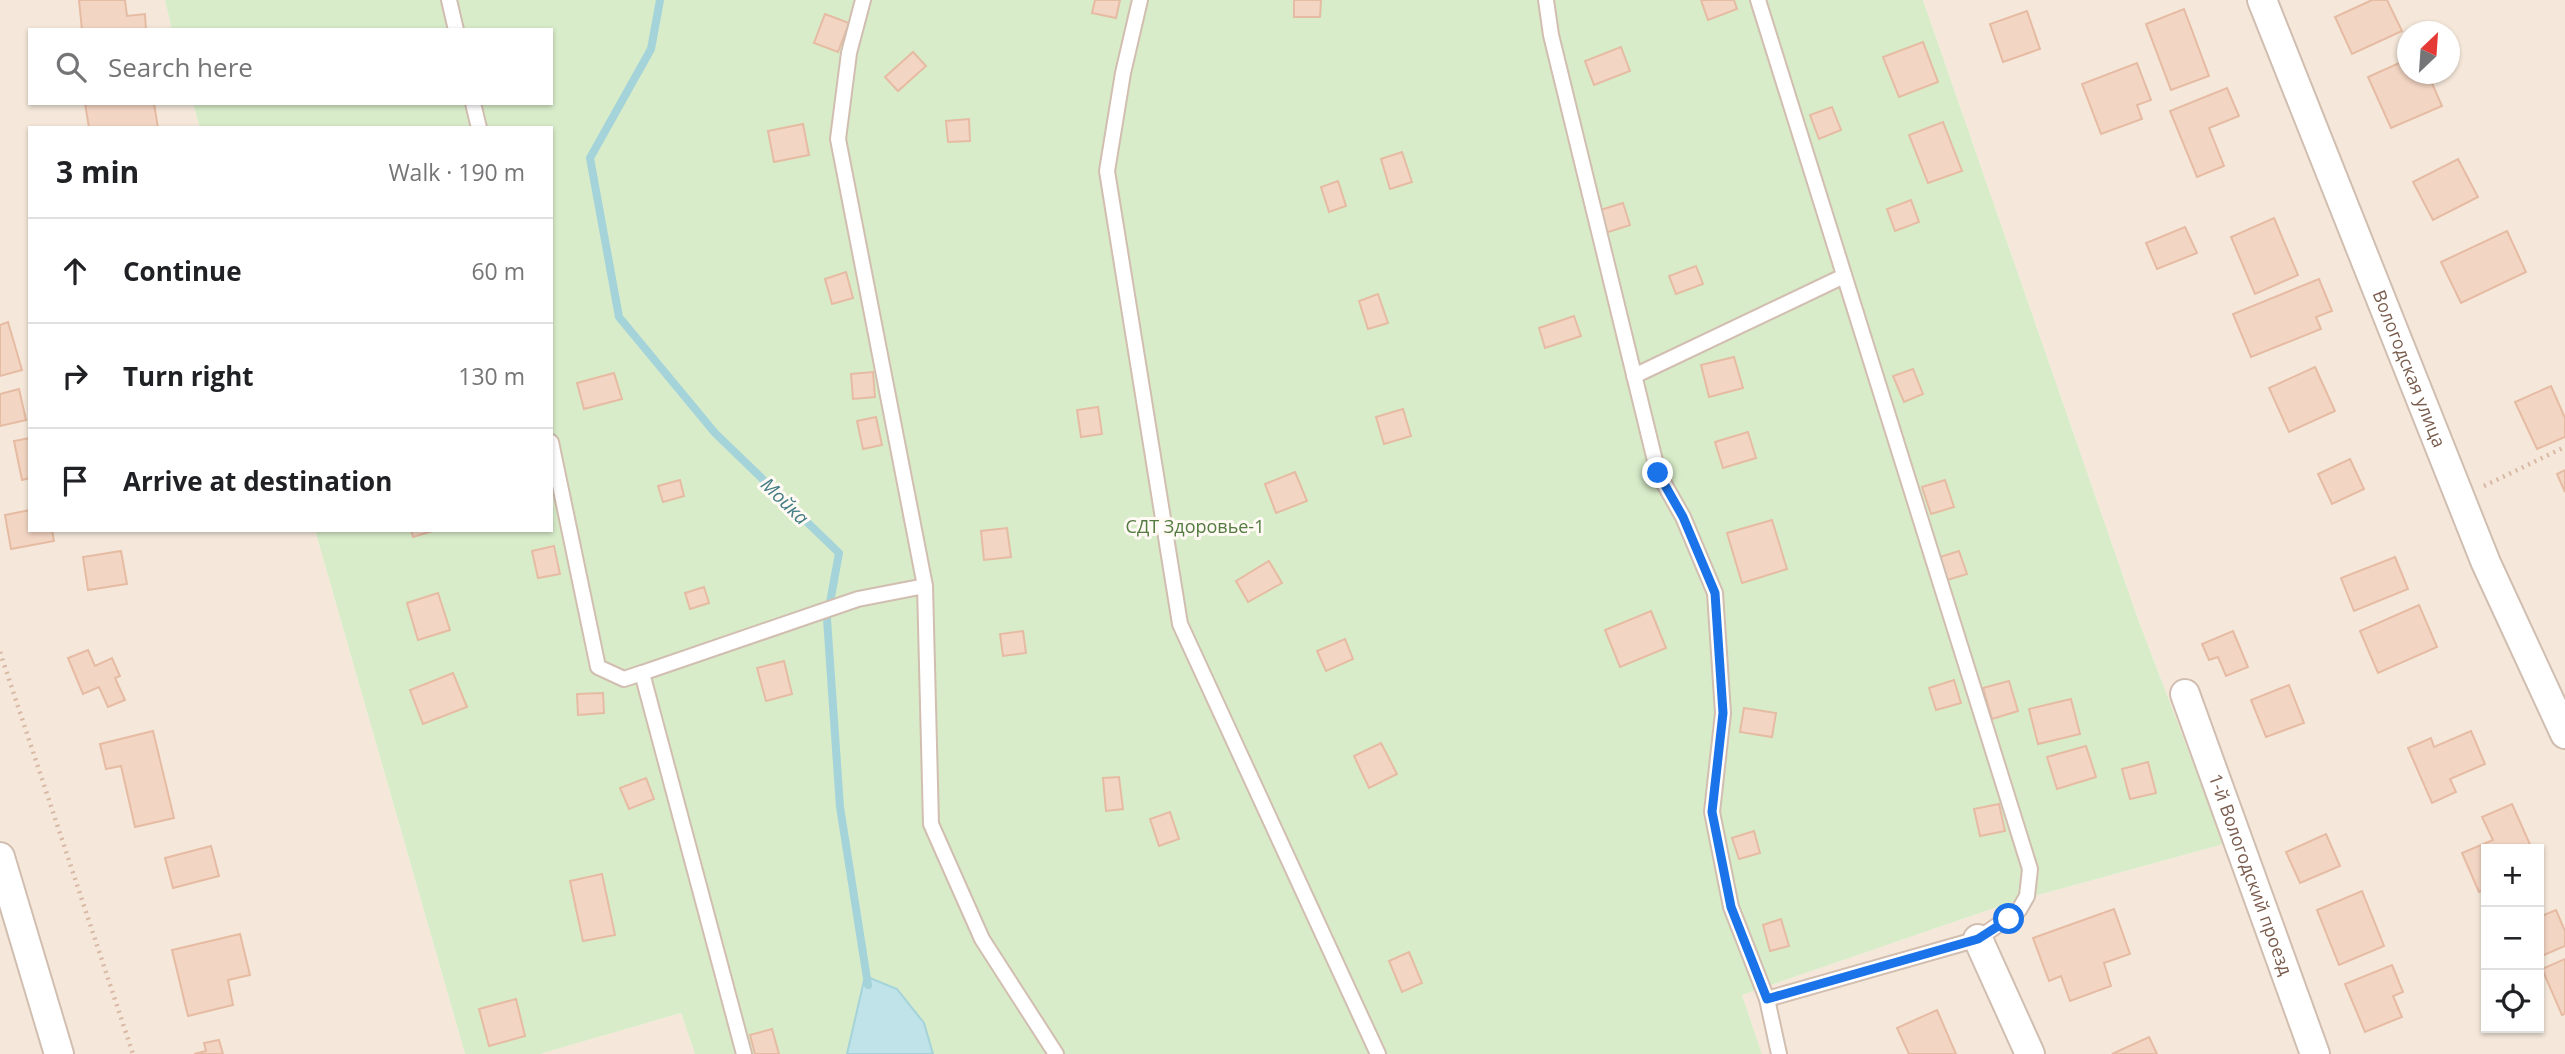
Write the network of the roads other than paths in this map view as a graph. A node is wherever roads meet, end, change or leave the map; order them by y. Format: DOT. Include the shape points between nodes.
graph roads {
  1 [pos="449,0"];
  2 [pos="863,0"];
  3 [pos="1140,0"];
  4 [pos="1546,0"];
  5 [pos="1758,0"];
  6 [pos="2262,0"];
  7 [pos="456,28"];
  8 [pos="473,105"];
  9 [pos="479,126"];
  10 [pos="1844,276"];
  11 [pos="1634,376"];
  12 [pos="553,452"];
  13 [pos="925,586"];
  14 [pos="642,673"];
  15 [pos="2185,694"];
  16 [pos="2565,734"];
  17 [pos="0,857"];
  18 [pos="1978,939"];
  19 [pos="1767,999"];
  20 [pos="60,1054"];
  21 [pos="744,1054"];
  22 [pos="1056,1054"];
  23 [pos="1378,1054"];
  24 [pos="1779,1054"];
  25 [pos="2030,1054"];
  26 [pos="2315,1054"];
  1 -- 7 [label="lane"];
  2 -- 13 [label="lane" via="849,54 838,139"];
  3 -- 23 [label="lane" via="1107,171 1180,624"];
  4 -- 11 [label="lane"];
  5 -- 10 [label="lane"];
  6 -- 16 [label="street, Вологодская улица" via="2486,563"];
  8 -- 9 [label="lane"];
  10 -- 11 [label="lane"];
  10 -- 18 [label="lane" via="2030,869 2027,896 2019,910"];
  11 -- 19 [label="lane" via="1658,473 1683,517 1715,593 1723,713 1712,812 1731,907"];
  12 -- 14 [label="lane" via="598,667 624,679"];
  13 -- 14 [label="lane" via="858,599"];
  13 -- 22 [label="lane" via="931,824 982,939"];
  14 -- 21 [label="lane"];
  15 -- 26 [label="street, 1-й Вологодский проезд"];
  17 -- 20 [label="street"];
  18 -- 19 [label="lane"];
  18 -- 25 [label="street"];
  19 -- 24 [label="lane"];
}
